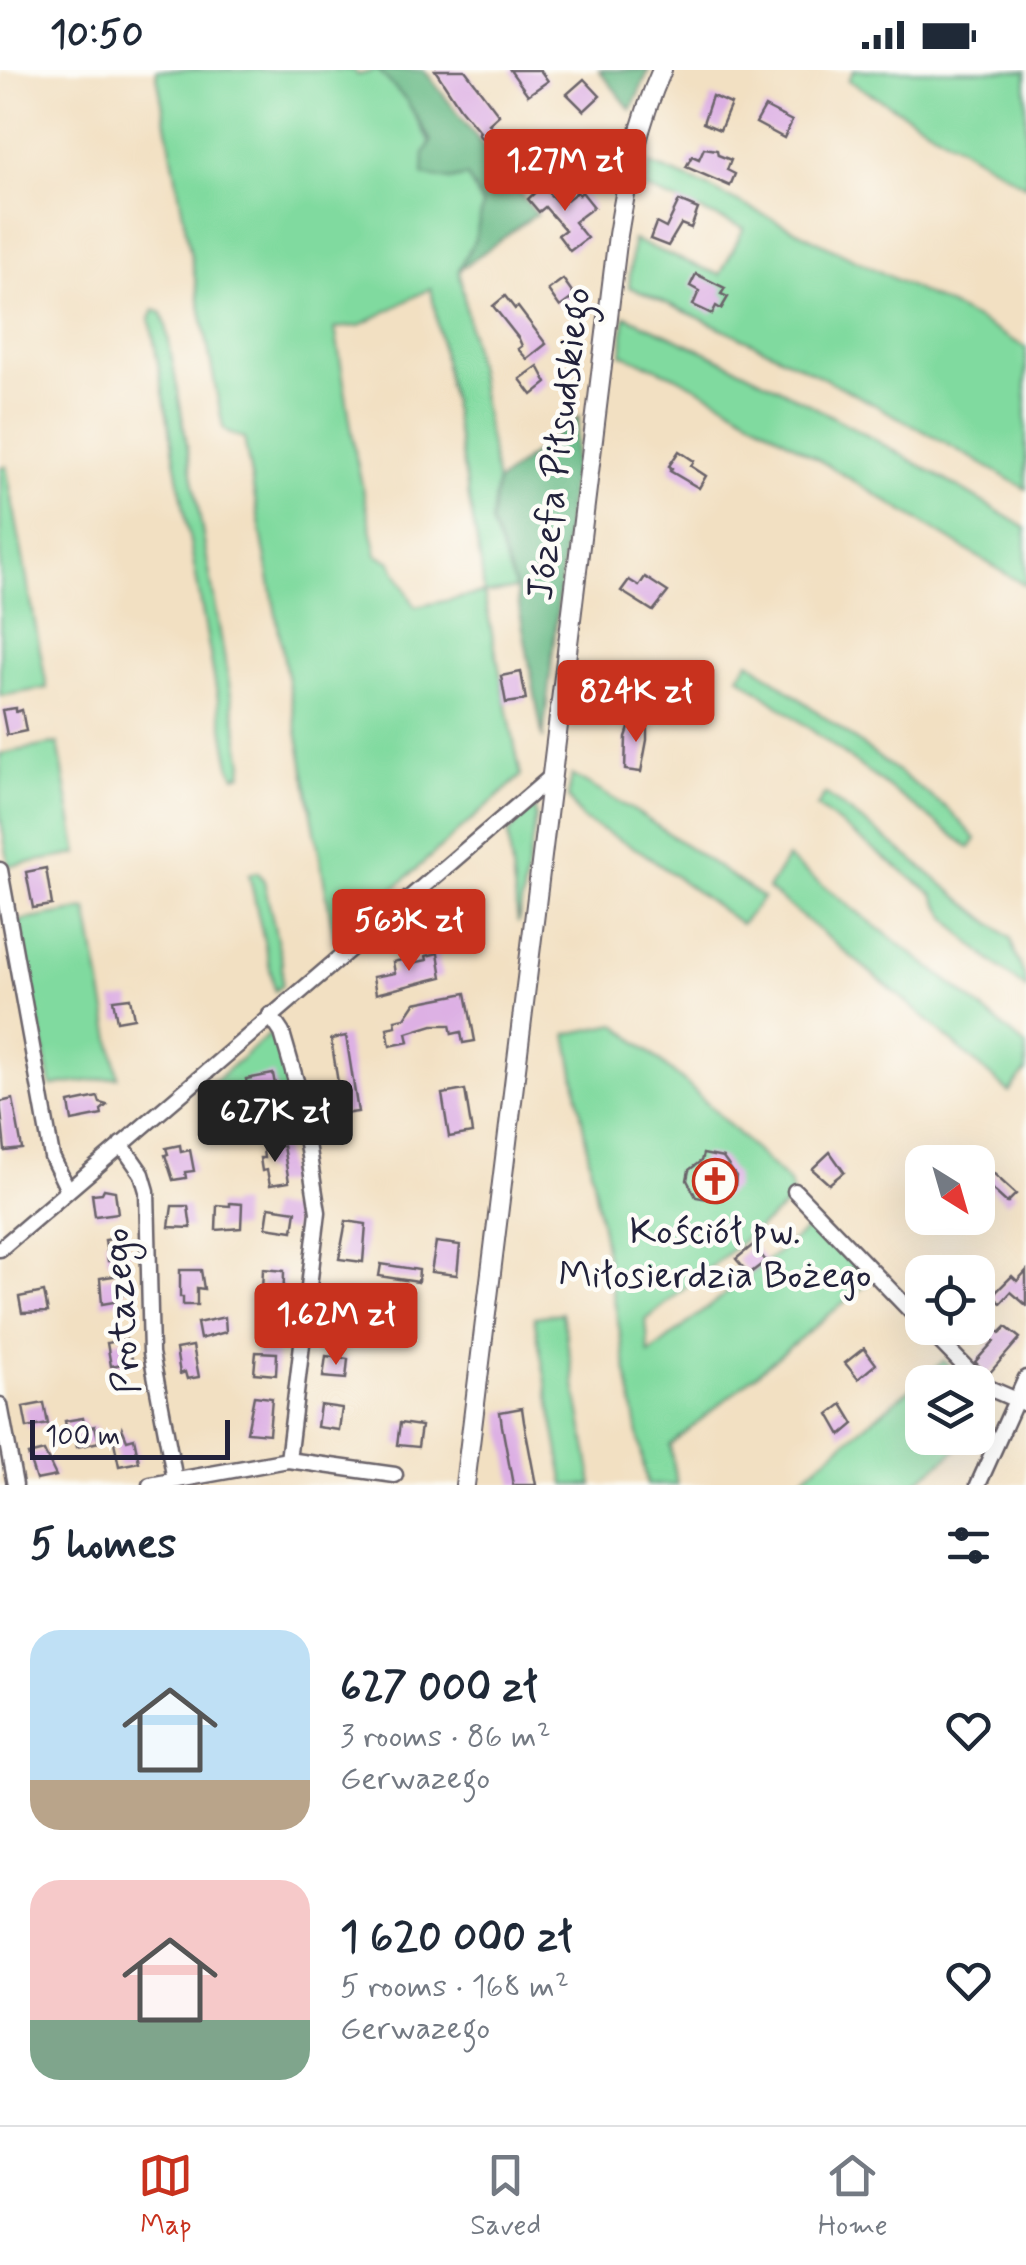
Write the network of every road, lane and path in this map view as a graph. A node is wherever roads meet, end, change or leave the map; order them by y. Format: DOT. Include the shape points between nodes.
graph roads {
  1 [pos="662,70"];
  2 [pos="552,776"];
  3 [pos="0,870"];
  4 [pos="270,1015"];
  5 [pos="121,1144"];
  6 [pos="68,1190"];
  7 [pos="795,1191"];
  8 [pos="0,1249"];
  9 [pos="905,1306"];
  10 [pos="943,1345"];
  11 [pos="1026,1378"];
  12 [pos="1021,1402"];
  13 [pos="0,1406"];
  14 [pos="288,1460"];
  15 [pos="395,1475"];
  16 [pos="175,1480"];
  17 [pos="16,1485"];
  18 [pos="150,1485"];
  19 [pos="464,1485"];
  20 [pos="978,1485"];
  1 -- 2 [label="street, Józefa Piłsudskiego" via="632,160 618,235"];
  2 -- 4 [label="street"];
  2 -- 19 [label="street, Józefa Piłsudskiego"];
  3 -- 6 [label="street" via="52,1158"];
  4 -- 5 [label="street"];
  4 -- 14 [label="street" via="293,1067 318,1212"];
  5 -- 6 [label="street"];
  5 -- 16 [label="street, Protazego" via="147,1192 151,1353"];
  6 -- 8 [label="street"];
  7 -- 9 [label="street"];
  10 -- 12 [label="street" via="984,1386"];
  11 -- 12 [label="street"];
  12 -- 20 [label="street"];
  13 -- 17 [label="street"];
  14 -- 15 [label="street"];
  14 -- 16 [label="street"];
  16 -- 18 [label="street"];
}
